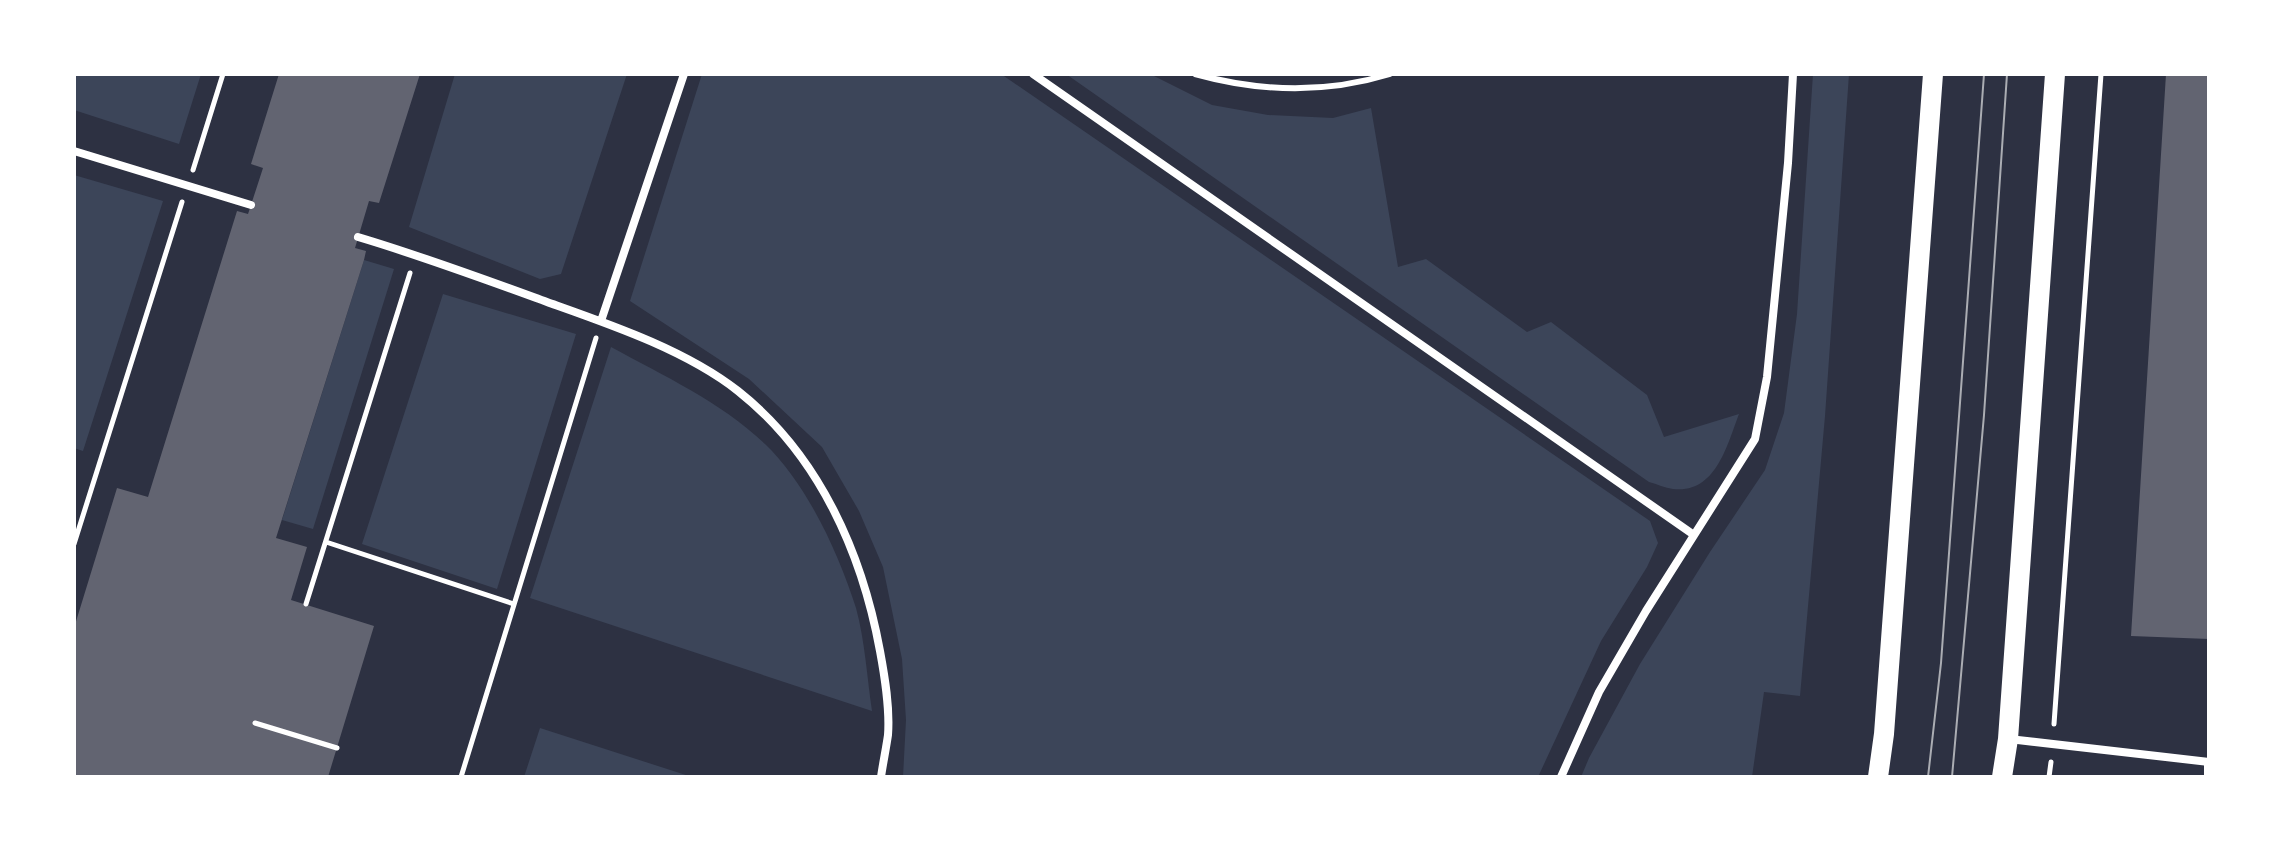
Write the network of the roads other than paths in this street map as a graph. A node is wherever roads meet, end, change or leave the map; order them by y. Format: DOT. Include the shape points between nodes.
graph roads {
  1 [pos="684,74"];
  2 [pos="1033,74"];
  3 [pos="1195,74"];
  4 [pos="1390,74"];
  5 [pos="1793,74"];
  6 [pos="1933,74"];
  7 [pos="2055,74"];
  8 [pos="74,151"];
  9 [pos="251,205"];
  10 [pos="358,237"];
  11 [pos="601,321"];
  12 [pos="1694,535"];
  13 [pos="2008,739"];
  14 [pos="2208,762"];
  15 [pos="881,777"];
  16 [pos="1561,777"];
  17 [pos="1878,777"];
  18 [pos="2002,777"];
  19 [pos="2207,777"];
  1 -- 11 [label="street"];
  2 -- 12 [label="street"];
  3 -- 4 [label="lane" via="1240,85 1301,89 1337,87"];
  5 -- 12 [label="street" via="1767,377 1755,439"];
  6 -- 17 [label="main road"];
  7 -- 13 [label="main road"];
  8 -- 9 [label="street"];
  10 -- 11 [label="street"];
  11 -- 15 [label="street" via="668,349 737,390 801,457 830,500 872,606 888,733"];
  12 -- 16 [label="street" via="1599,692"];
  13 -- 14 [label="street"];
  13 -- 18 [label="main road"];
  14 -- 19 [label="lane"];
}
